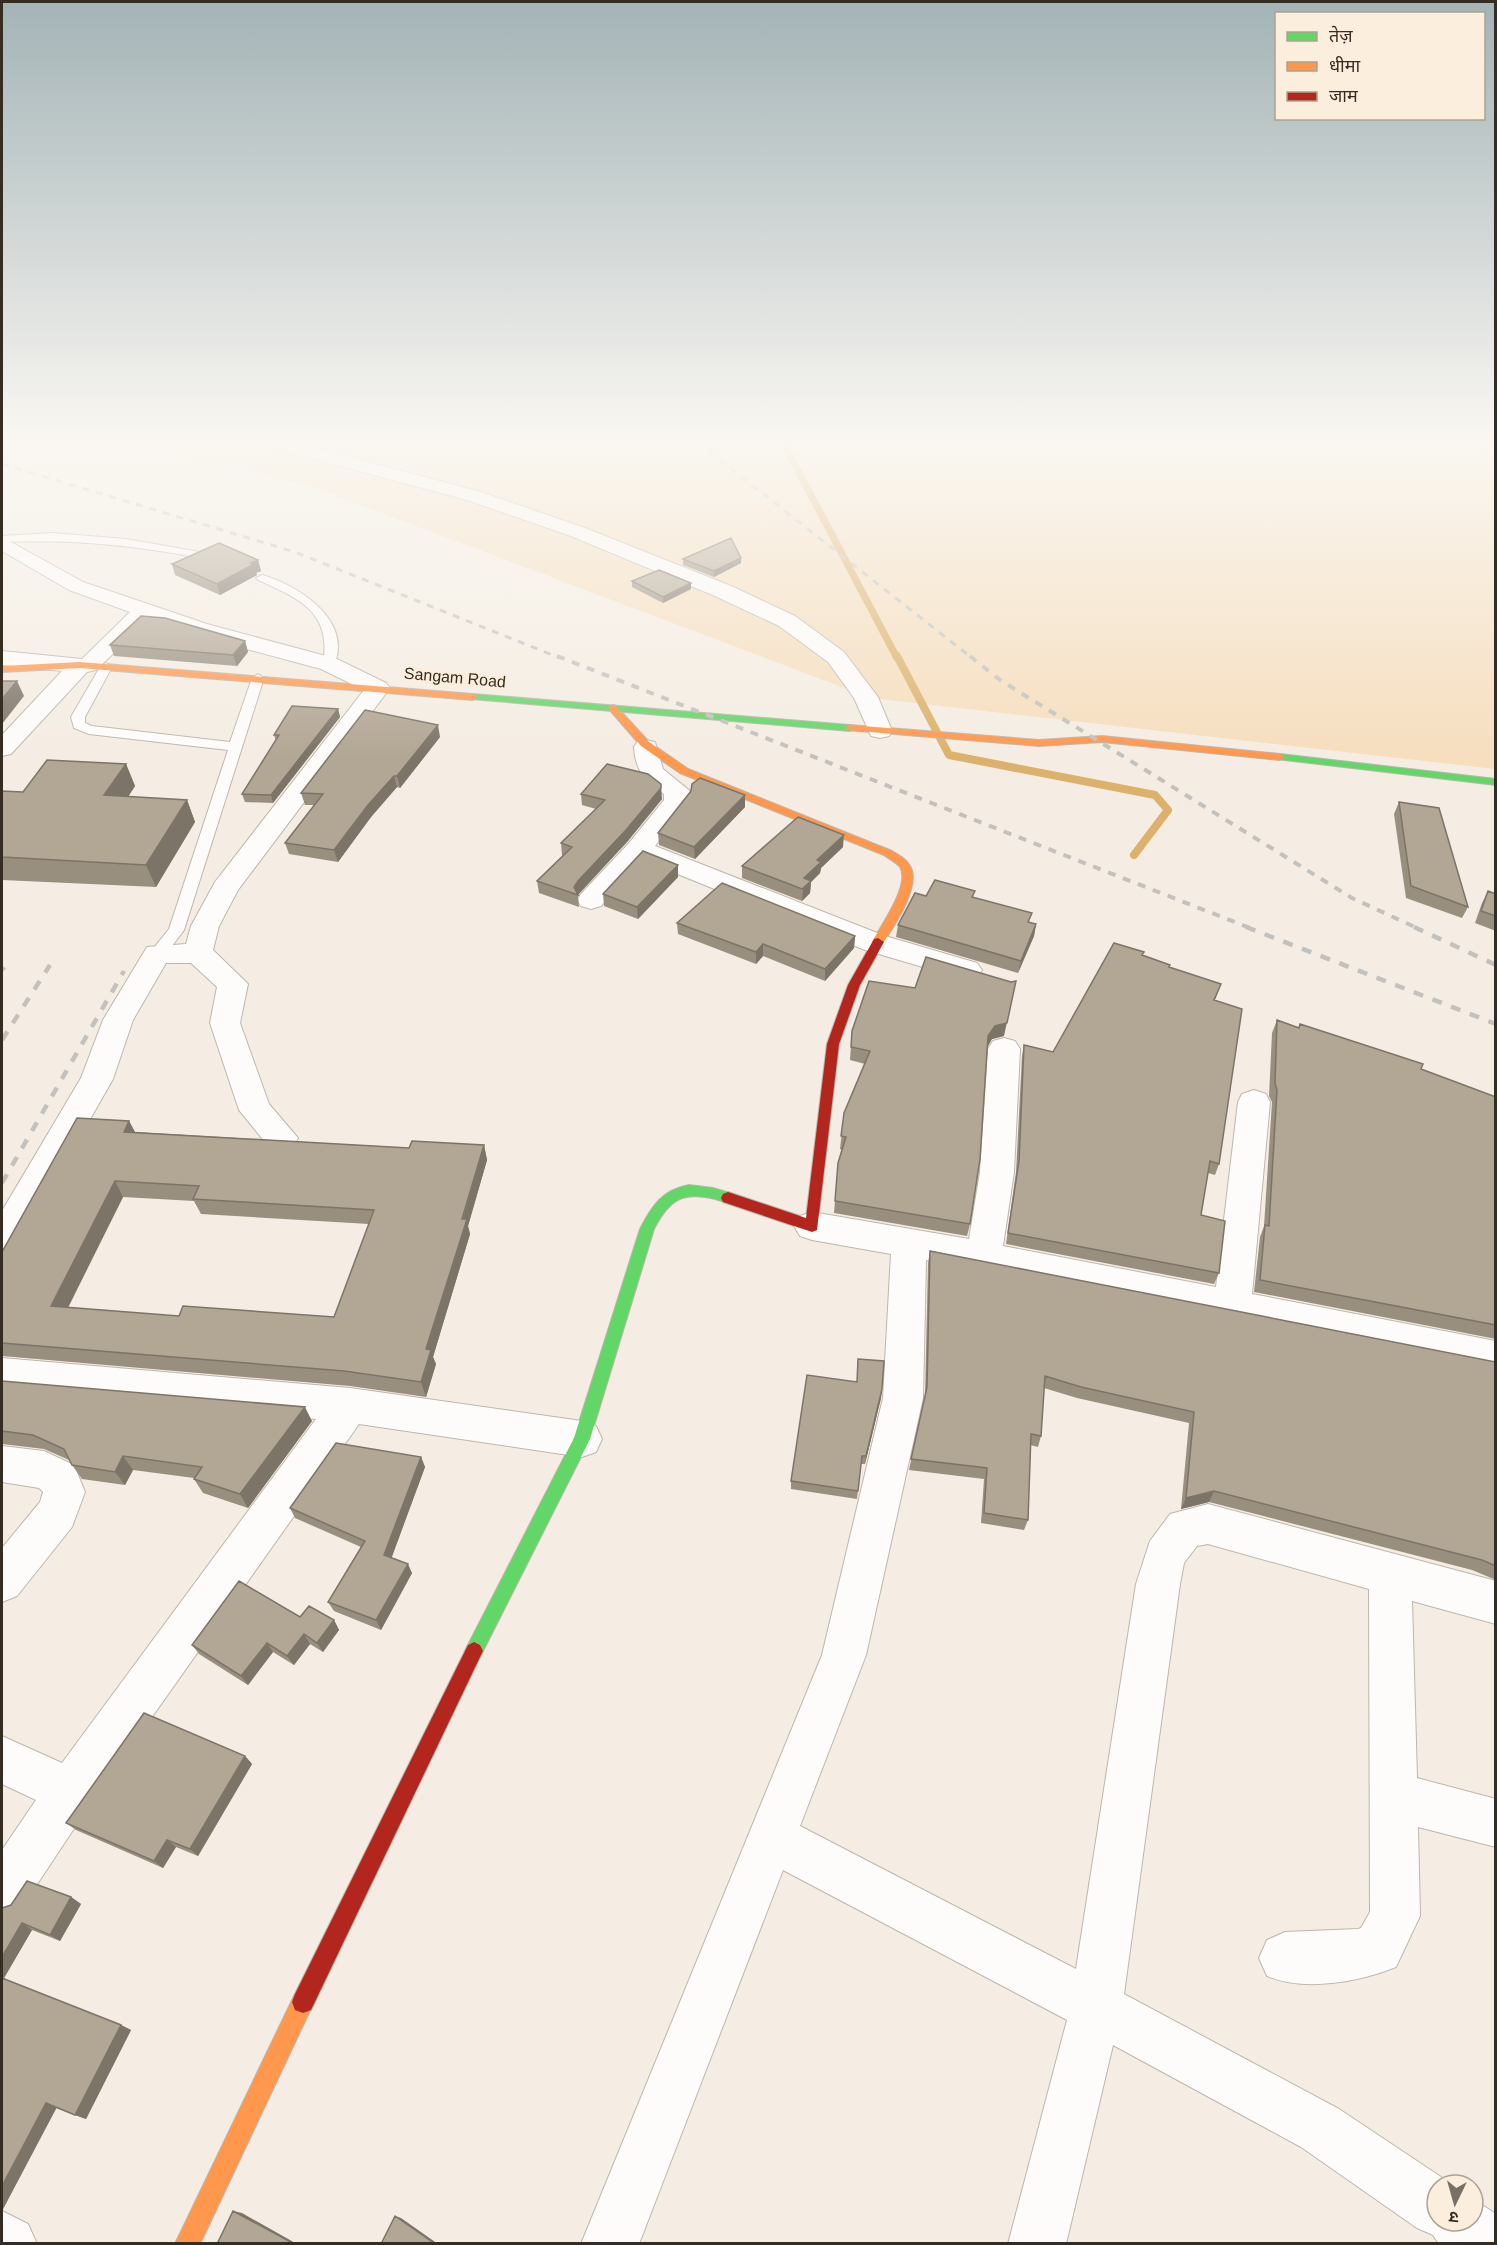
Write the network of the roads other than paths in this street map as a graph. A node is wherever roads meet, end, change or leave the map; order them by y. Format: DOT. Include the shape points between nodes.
graph roads {
  1 [pos="11,547"];
  2 [pos="160,547"];
  3 [pos="614,547"];
  4 [pos="200,555"];
  5 [pos="262,578"];
  6 [pos="144,611"];
  7 [pos="2,658"];
  8 [pos="329,664"];
  9 [pos="84,665"];
  10 [pos="2,669"];
  11 [pos="258,678"];
  12 [pos="378,687"];
  13 [pos="613,708"];
  14 [pos="880,731"];
  15 [pos="1039,743"];
  16 [pos="236,747"];
  17 [pos="646,747"];
  18 [pos="2,749"];
  19 [pos="1082,755"];
  20 [pos="1496,782"];
  21 [pos="639,849"];
  22 [pos="591,900"];
  23 [pos="875,943"];
  24 [pos="198,953"];
  25 [pos="157,954"];
  26 [pos="987,976"];
  27 [pos="1004,1049"];
  28 [pos="1254,1102"];
  29 [pos="281,1138"];
  30 [pos="812,1226"];
  31 [pos="2,1241"];
  32 [pos="909,1242"];
  33 [pos="984,1255"];
  34 [pos="1232,1307"];
  35 [pos="1496,1358"];
  36 [pos="2,1375"];
  37 [pos="350,1405"];
  38 [pos="582,1439"];
  39 [pos="2,1464"];
  40 [pos="1390,1572"];
  41 [pos="2,1581"];
  42 [pos="1496,1603"];
  43 [pos="2,1759"];
  44 [pos="70,1791"];
  45 [pos="1393,1796"];
  46 [pos="1496,1823"];
  47 [pos="773,1838"];
  48 [pos="2,1892"];
  49 [pos="1285,1958"];
  50 [pos="1096,2008"];
  51 [pos="1425,2200"];
  52 [pos="1473,2233"];
  53 [pos="2,2240"];
  54 [pos="8,2244"];
  55 [pos="187,2244"];
  56 [pos="610,2244"];
  57 [pos="1037,2244"];
  58 [pos="1489,2244"];
  1 -- 6 [label="street" via="76,586"];
  2 -- 4 [label="lane"];
  3 -- 14 [label="street" via="787,621 836,657 866,697"];
  5 -- 8 [label="lane" via="298,594 321,617 332,639"];
  6 -- 8 [label="street"];
  6 -- 9 [label="street"];
  7 -- 9 [label="street"];
  8 -- 12 [label="street"];
  9 -- 10 [label="main road, Sangam Road"];
  9 -- 11 [label="main road, Sangam Road"];
  9 -- 16 [label="lane" via="79,725 89,730"];
  9 -- 18 [label="street"];
  11 -- 12 [label="main road, Sangam Road"];
  11 -- 16 [label="lane"];
  12 -- 13 [label="main road, Sangam Road"];
  12 -- 24 [label="street" via="225,888 205,926"];
  13 -- 14 [label="main road, Sangam Road"];
  13 -- 17 [label="main road"];
  14 -- 15 [label="main road, Sangam Road"];
  15 -- 19 [label="main road"];
  15 -- 20 [label="main road" via="1102,739 1166,744"];
  16 -- 25 [label="lane" via="176,930"];
  17 -- 21 [label="street" via="649,769 657,781 676,791 677,801"];
  17 -- 23 [label="main road" via="684,771 888,853 907,867 910,876 906,891"];
  21 -- 22 [label="street"];
  21 -- 23 [label="street"];
  23 -- 26 [label="street"];
  23 -- 30 [label="main road" via="833,1044"];
  24 -- 25 [label="street"];
  24 -- 29 [label="street" via="233,984 225,1023 239,1069 255,1110"];
  25 -- 31 [label="street" via="118,1020 97,1079"];
  27 -- 33 [label="street" via="997,1172"];
  28 -- 34 [label="street"];
  30 -- 32 [label="street"];
  30 -- 38 [label="main road" via="698,1188 675,1194 657,1207"];
  32 -- 33 [label="street"];
  32 -- 47 [label="street" via="903,1398 844,1655"];
  33 -- 34 [label="street"];
  34 -- 35 [label="street"];
  36 -- 37 [label="street"];
  37 -- 38 [label="street"];
  37 -- 44 [label="street"];
  38 -- 55 [label="main road" via="425,1747"];
  39 -- 41 [label="street" via="52,1474 60,1478 64,1492 57,1513"];
  40 -- 42 [label="street"];
  40 -- 45 [label="street"];
  40 -- 50 [label="street" via="1208,1524 1185,1528 1165,1555"];
  43 -- 44 [label="street"];
  44 -- 48 [label="street"];
  45 -- 46 [label="street"];
  45 -- 49 [label="street" via="1395,1916 1378,1949 1358,1955"];
  47 -- 50 [label="street"];
  47 -- 56 [label="street"];
  50 -- 51 [label="street" via="1320,2128"];
  50 -- 57 [label="street"];
  52 -- 58 [label="street"];
  53 -- 54 [label="street"];
}
